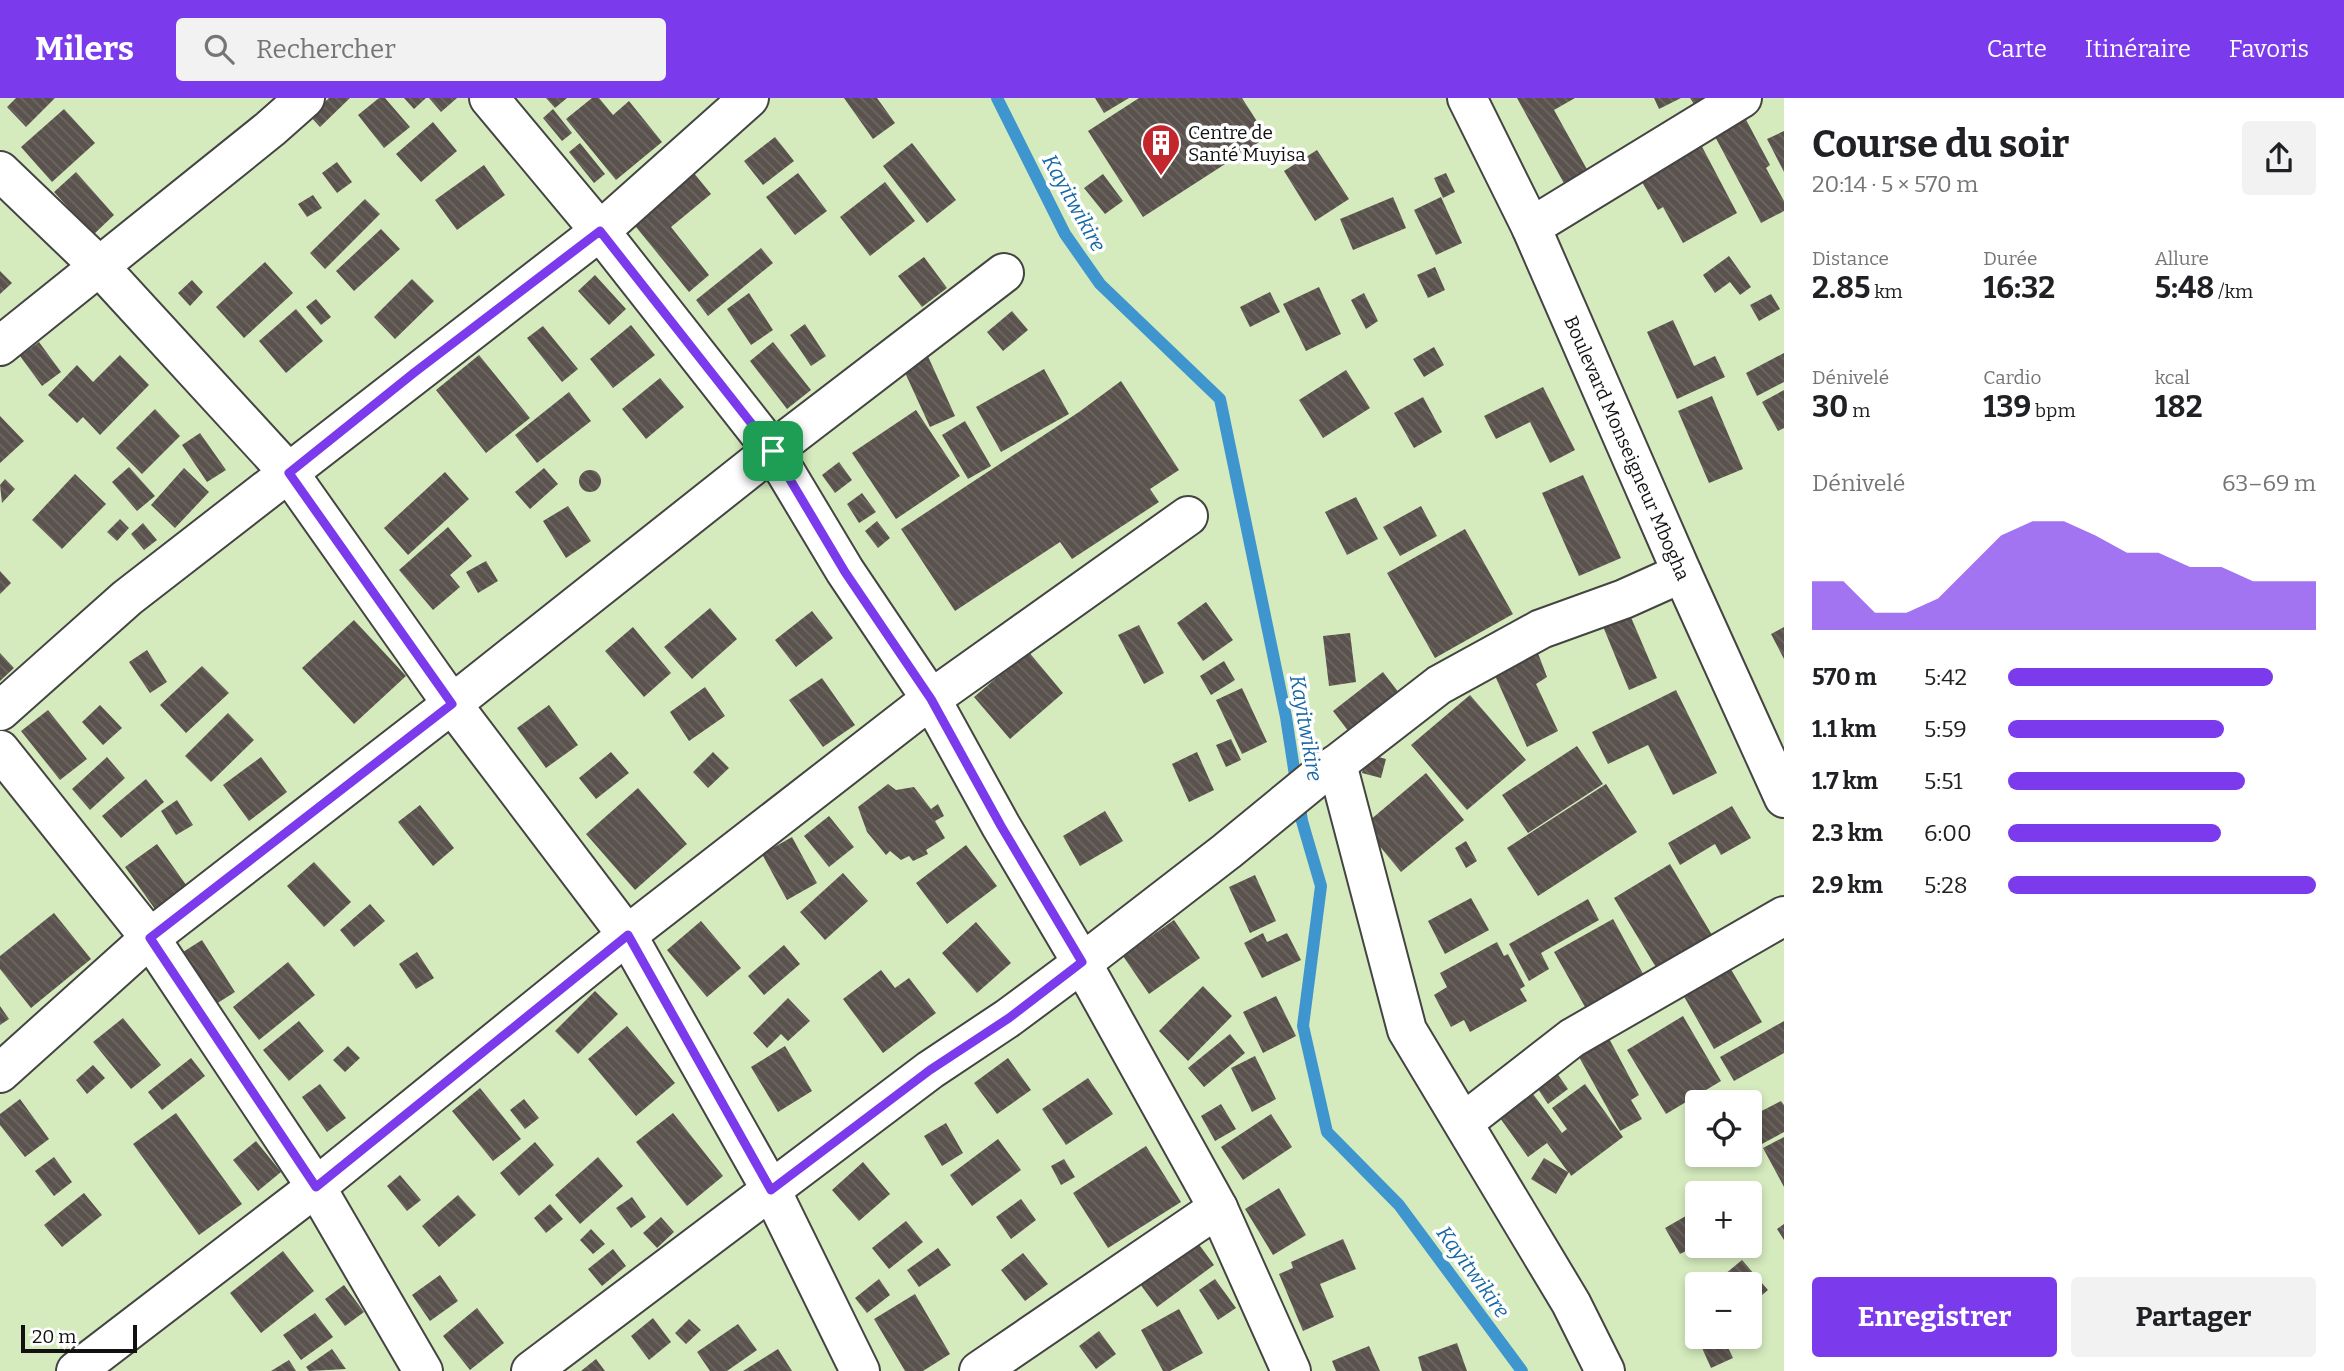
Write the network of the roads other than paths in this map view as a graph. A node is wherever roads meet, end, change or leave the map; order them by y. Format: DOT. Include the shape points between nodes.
graph roads {
  1 [pos="305,98"];
  2 [pos="489,98"];
  3 [pos="748,98"];
  4 [pos="1467,98"];
  5 [pos="1742,98"];
  6 [pos="0,171"];
  7 [pos="1531,227"];
  8 [pos="600,231"];
  9 [pos="98,265"];
  10 [pos="1004,273"];
  11 [pos="0,346"];
  12 [pos="773,451"];
  13 [pos="289,473"];
  14 [pos="1188,516"];
  15 [pos="1682,573"];
  16 [pos="931,699"];
  17 [pos="452,704"];
  18 [pos="0,711"];
  19 [pos="0,750"];
  20 [pos="1330,768"];
  21 [pos="1784,798"];
  22 [pos="1784,916"];
  23 [pos="628,935"];
  24 [pos="150,938"];
  25 [pos="1082,962"];
  26 [pos="0,1073"];
  27 [pos="1464,1122"];
  28 [pos="316,1187"];
  29 [pos="771,1190"];
  30 [pos="1218,1208"];
  31 [pos="76,1371"];
  32 [pos="423,1371"];
  33 [pos="531,1371"];
  34 [pos="860,1371"];
  35 [pos="979,1371"];
  36 [pos="1291,1371"];
  37 [pos="1605,1371"];
  1 -- 9 [label="street"];
  2 -- 8 [label="street"];
  3 -- 8 [label="street"];
  4 -- 7 [label="street, Boulevard Monseigneur Mbogha"];
  5 -- 7 [label="street"];
  6 -- 9 [label="street"];
  7 -- 15 [label="street, Boulevard Monseigneur Mbogha"];
  8 -- 12 [label="street"];
  8 -- 13 [label="street"];
  9 -- 11 [label="street"];
  9 -- 13 [label="street"];
  10 -- 12 [label="street"];
  12 -- 16 [label="street" via="845,572"];
  12 -- 17 [label="street"];
  13 -- 17 [label="street"];
  13 -- 18 [label="street" via="127,598"];
  14 -- 16 [label="street"];
  15 -- 20 [label="street" via="1541,629 1439,685"];
  15 -- 21 [label="street, Boulevard Monseigneur Mbogha"];
  16 -- 23 [label="street"];
  16 -- 25 [label="street"];
  17 -- 23 [label="street"];
  17 -- 24 [label="street"];
  19 -- 24 [label="street"];
  20 -- 25 [label="street"];
  20 -- 27 [label="street" via="1407,1030"];
  22 -- 27 [label="street" via="1572,1038"];
  23 -- 28 [label="street"];
  23 -- 29 [label="street"];
  24 -- 26 [label="street"];
  24 -- 28 [label="street"];
  25 -- 29 [label="street"];
  25 -- 30 [label="street"];
  27 -- 37 [label="street" via="1571,1303"];
  28 -- 31 [label="street"];
  28 -- 32 [label="street"];
  29 -- 33 [label="street"];
  29 -- 34 [label="street"];
  30 -- 35 [label="street"];
  30 -- 36 [label="street"];
}
